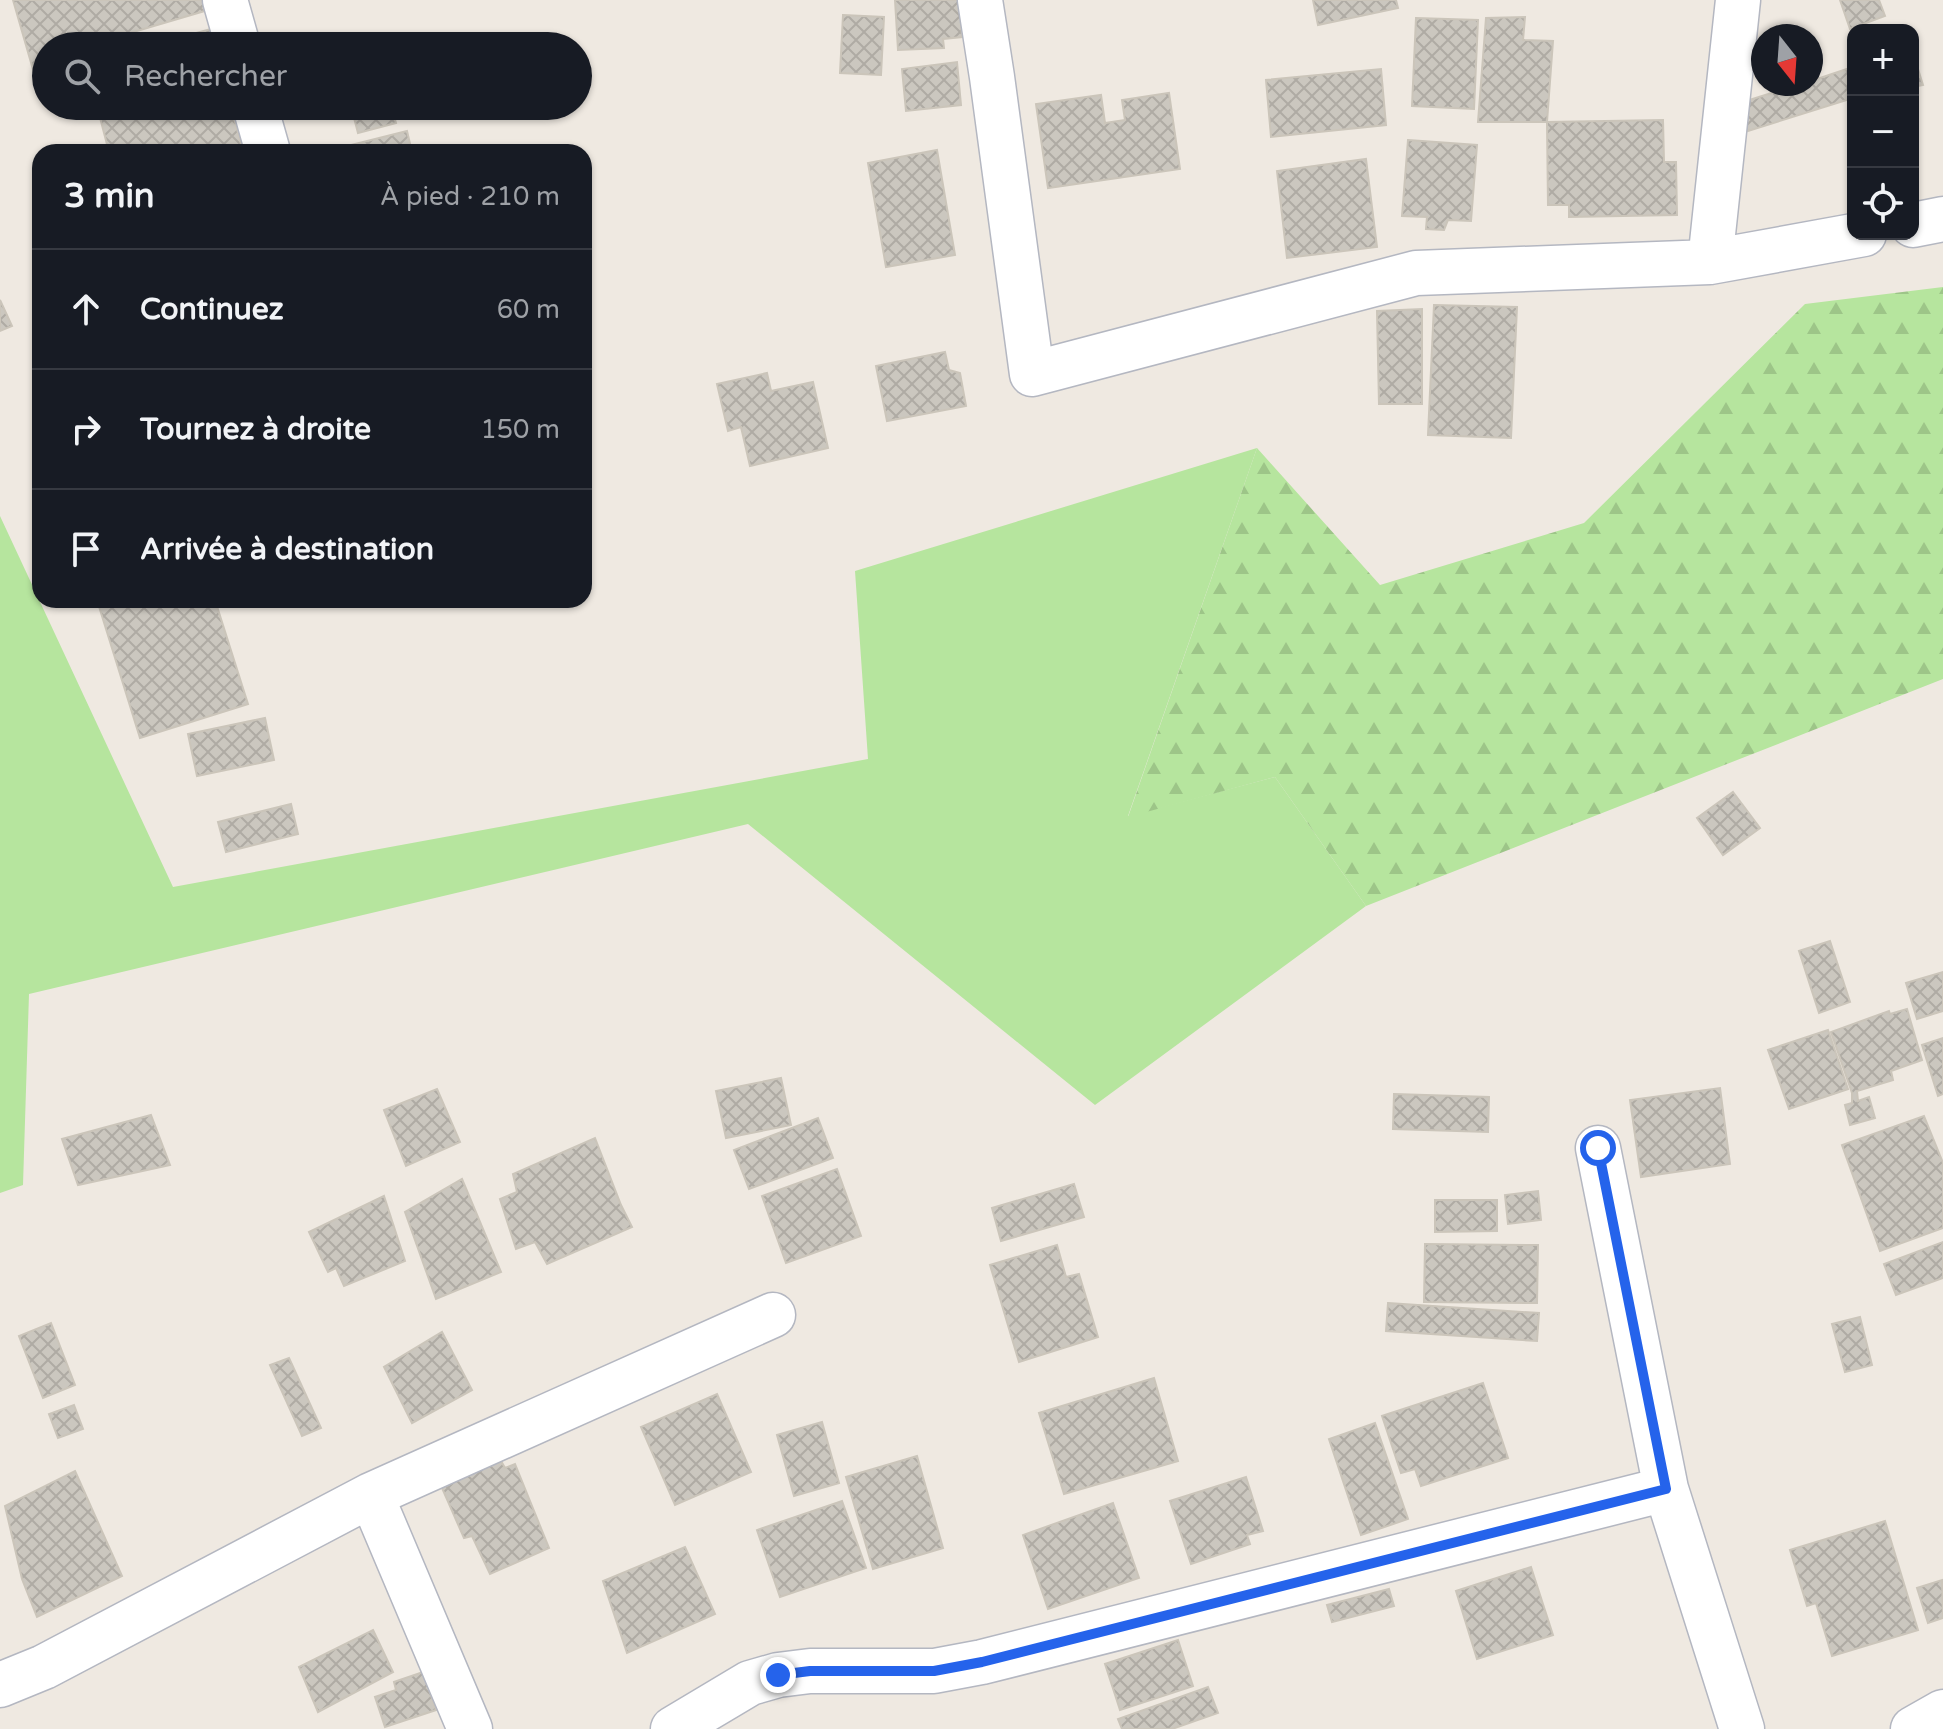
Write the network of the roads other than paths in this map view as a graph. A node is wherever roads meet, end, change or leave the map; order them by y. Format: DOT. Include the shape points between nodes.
graph roads {
  1 [pos="225,0"];
  2 [pos="980,0"];
  3 [pos="1738,0"];
  4 [pos="234,32"];
  5 [pos="259,120"];
  6 [pos="266,144"];
  7 [pos="1943,219"];
  8 [pos="1919,224"];
  9 [pos="1847,237"];
  10 [pos="1710,262"];
  11 [pos="1598,1148"];
  12 [pos="773,1315"];
  13 [pos="1666,1489"];
  14 [pos="371,1495"];
  15 [pos="0,1685"];
  16 [pos="1943,1712"];
  17 [pos="1737,1728"];
  18 [pos="470,1729"];
  19 [pos="673,1729"];
  20 [pos="1913,1729"];
  1 -- 4 [label="street"];
  2 -- 10 [label="street" via="1032,374 1416,273"];
  3 -- 10 [label="street"];
  5 -- 6 [label="street"];
  7 -- 8 [label="street"];
  9 -- 10 [label="street"];
  11 -- 13 [label="street"];
  12 -- 14 [label="street"];
  13 -- 17 [label="street"];
  13 -- 19 [label="street" via="982,1662 934,1671 778,1675 750,1683"];
  14 -- 15 [label="street" via="44,1667"];
  14 -- 18 [label="street"];
  16 -- 20 [label="street"];
}
